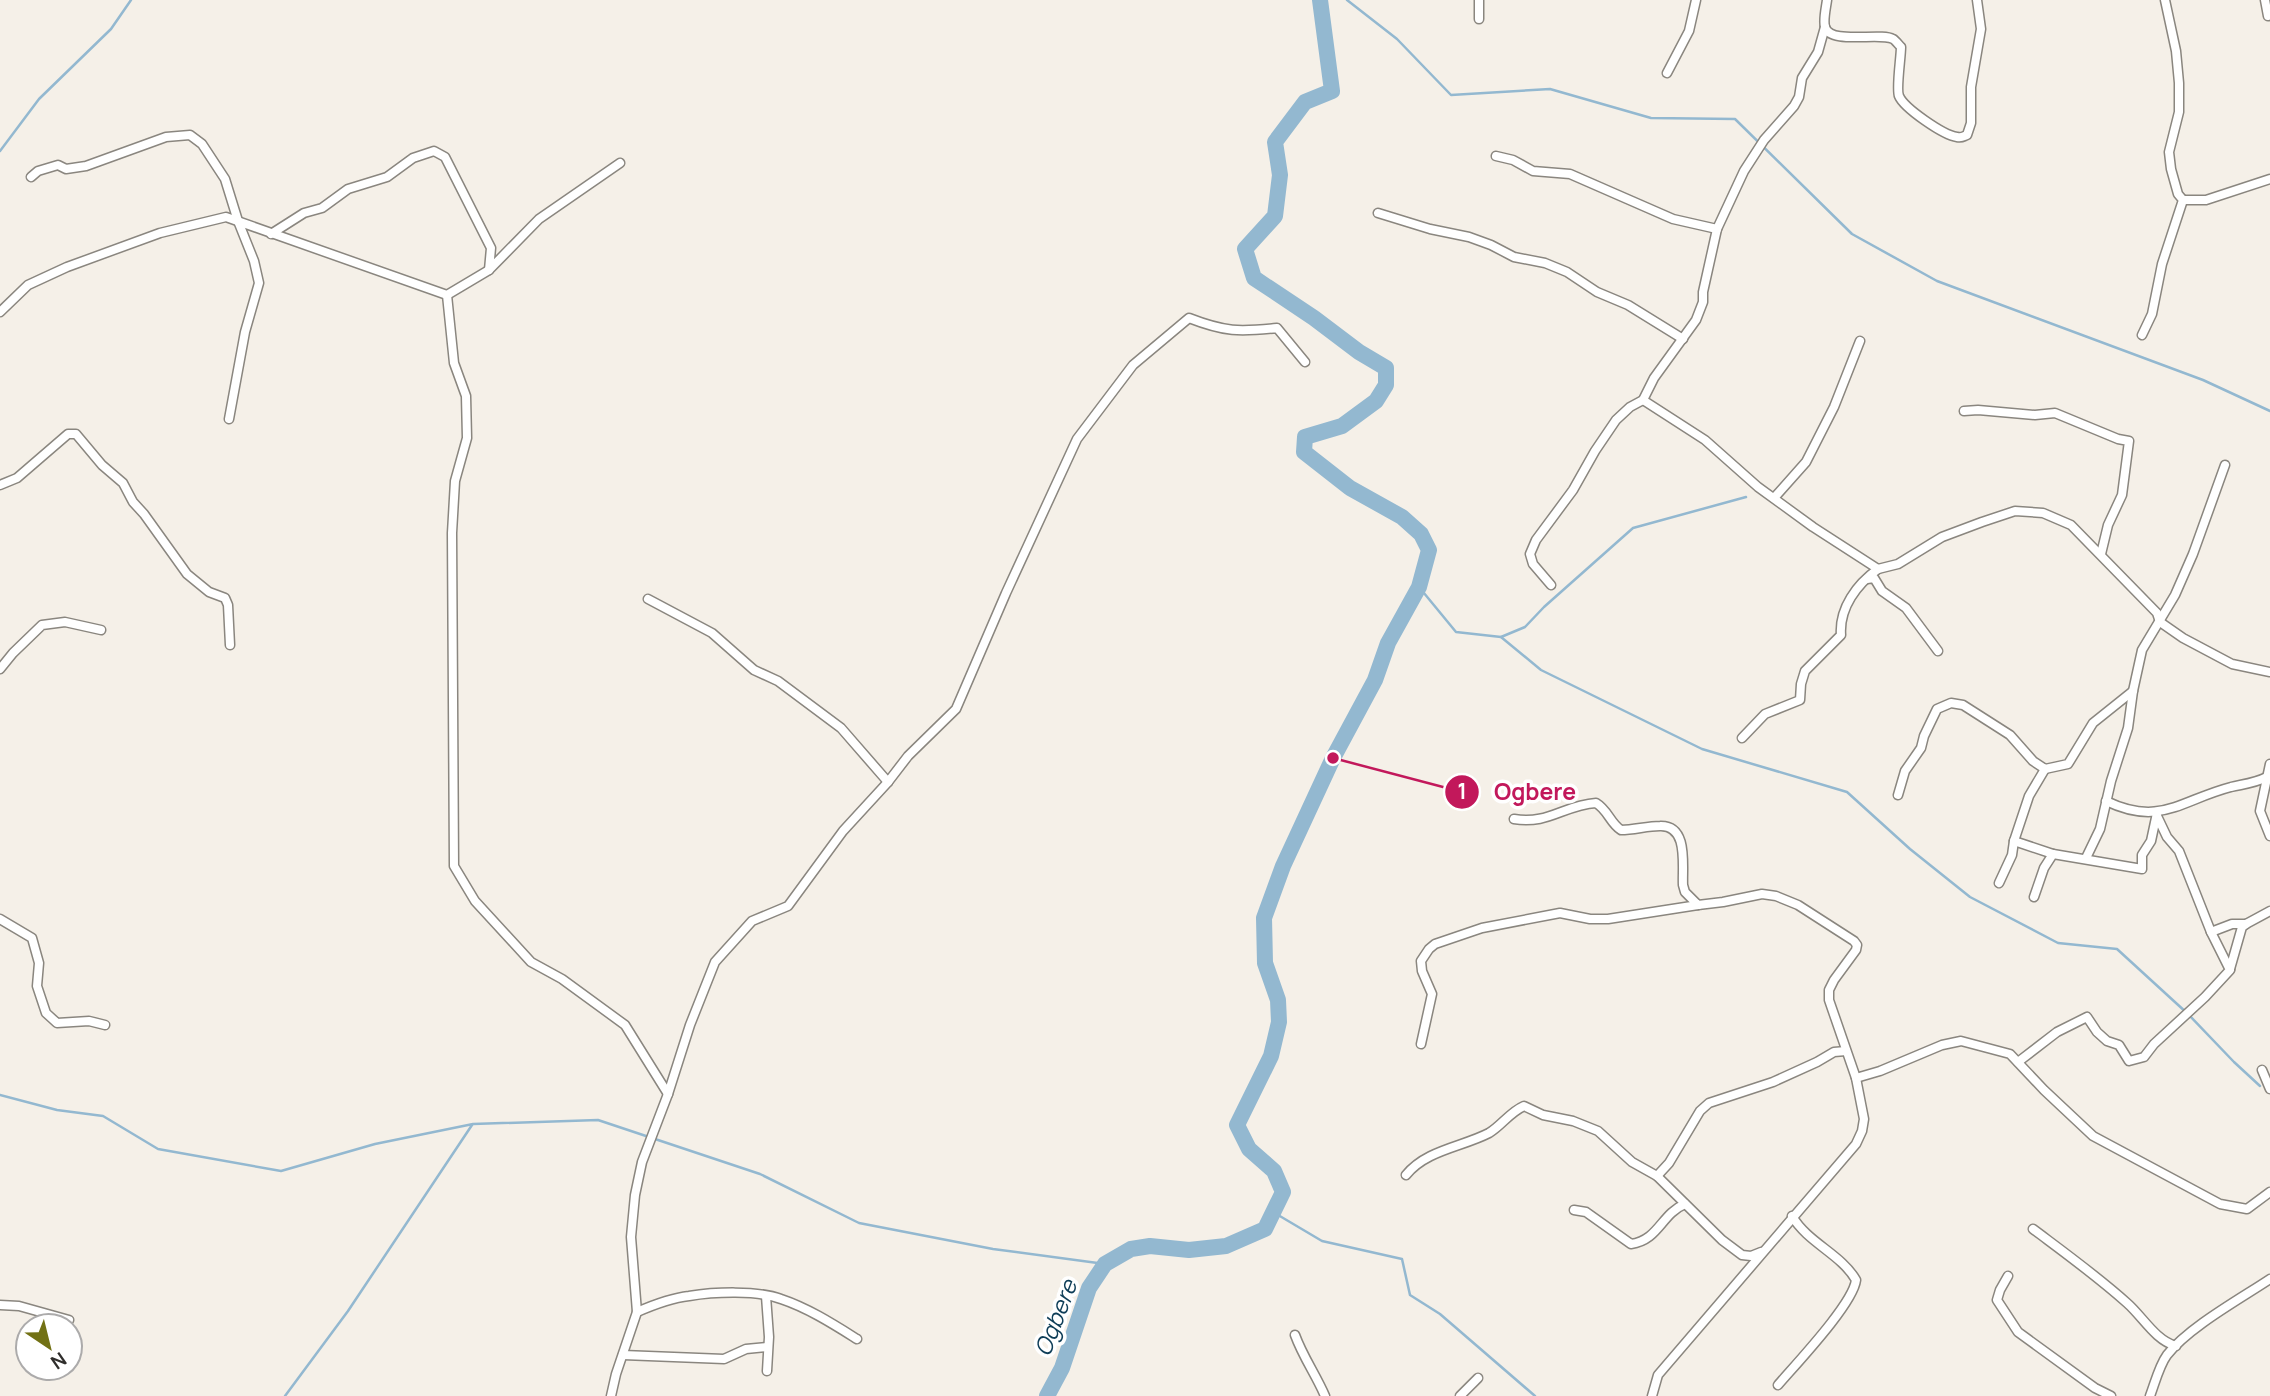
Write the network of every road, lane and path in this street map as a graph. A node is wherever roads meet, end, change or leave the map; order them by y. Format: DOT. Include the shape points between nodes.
graph roads {
  1 [pos="1479,0"];
  2 [pos="1696,0"];
  3 [pos="1827,0"];
  4 [pos="1977,0"];
  5 [pos="2165,0"];
  6 [pos="2266,0"];
  7 [pos="2268,16"];
  8 [pos="1479,19"];
  9 [pos="1825,27"];
  10 [pos="1667,73"];
  11 [pos="1496,156"];
  12 [pos="620,163"];
  13 [pos="31,177"];
  14 [pos="2270,179"];
  15 [pos="2183,200"];
  16 [pos="1378,213"];
  17 [pos="238,221"];
  18 [pos="1717,229"];
  19 [pos="271,234"];
  20 [pos="489,270"];
  21 [pos="447,295"];
  22 [pos="0,312"];
  23 [pos="2142,335"];
  24 [pos="1683,339"];
  25 [pos="1860,341"];
  26 [pos="1305,362"];
  27 [pos="1643,400"];
  28 [pos="1964,411"];
  29 [pos="229,419"];
  30 [pos="2225,465"];
  31 [pos="0,485"];
  32 [pos="1774,498"];
  33 [pos="2101,554"];
  34 [pos="1878,569"];
  35 [pos="1864,579"];
  36 [pos="1551,585"];
  37 [pos="648,599"];
  38 [pos="2160,622"];
  39 [pos="101,630"];
  40 [pos="230,645"];
  41 [pos="1938,651"];
  42 [pos="0,669"];
  43 [pos="2270,672"];
  44 [pos="2133,691"];
  45 [pos="1742,738"];
  46 [pos="2270,764"];
  47 [pos="2045,769"];
  48 [pos="2267,777"];
  49 [pos="888,782"];
  50 [pos="1898,794"];
  51 [pos="2106,801"];
  52 [pos="2157,813"];
  53 [pos="1514,819"];
  54 [pos="2270,836"];
  55 [pos="2014,841"];
  56 [pos="2053,854"];
  57 [pos="2086,859"];
  58 [pos="2000,883"];
  59 [pos="2034,897"];
  60 [pos="1698,905"];
  61 [pos="2270,911"];
  62 [pos="0,919"];
  63 [pos="2246,924"];
  64 [pos="2211,932"];
  65 [pos="2230,970"];
  66 [pos="105,1025"];
  67 [pos="1421,1044"];
  68 [pos="1846,1051"];
  69 [pos="2018,1062"];
  70 [pos="2262,1070"];
  71 [pos="1856,1078"];
  72 [pos="2270,1089"];
  73 [pos="668,1094"];
  74 [pos="1406,1175"];
  75 [pos="1657,1176"];
  76 [pos="2270,1192"];
  77 [pos="1685,1205"];
  78 [pos="1574,1210"];
  79 [pos="1792,1216"];
  80 [pos="2033,1229"];
  81 [pos="1761,1252"];
  82 [pos="2008,1276"];
  83 [pos="2270,1279"];
  84 [pos="766,1296"];
  85 [pos="0,1305"];
  86 [pos="40,1312"];
  87 [pos="637,1312"];
  88 [pos="1295,1335"];
  89 [pos="858,1339"];
  90 [pos="2176,1346"];
  91 [pos="767,1347"];
  92 [pos="623,1355"];
  93 [pos="766,1371"];
  94 [pos="1478,1378"];
  95 [pos="1778,1385"];
  96 [pos="611,1396"];
  97 [pos="1325,1396"];
  98 [pos="1460,1396"];
  99 [pos="1652,1396"];
  100 [pos="2111,1396"];
  101 [pos="2150,1396"];
  1 -- 8 [label="street"];
  2 -- 10 [label="street" via="1689,31"];
  3 -- 9 [label="street"];
  4 -- 9 [label="street" via="1981,29 1971,87 1971,123 1964,137 1940,130 1903,103 1897,93 1901,47 1894,39 1832,34"];
  5 -- 15 [label="street" via="2179,83 2179,112 2169,152"];
  6 -- 7 [label="street"];
  9 -- 18 [label="street" via="1818,52 1802,78 1799,97 1744,171"];
  11 -- 18 [label="street" via="1533,170 1570,174 1673,219"];
  12 -- 20 [label="street" via="539,219"];
  13 -- 17 [label="street" via="58,165 66,169 86,166 166,137 190,135 202,144 225,179"];
  14 -- 15 [label="street" via="2206,200"];
  15 -- 23 [label="street"];
  16 -- 24 [label="street" via="1469,237 1514,257 1567,272"];
  17 -- 19 [label="street"];
  17 -- 22 [label="street" via="226,217 160,233 67,267 29,285"];
  17 -- 29 [label="street" via="258,283"];
  18 -- 24 [label="street" via="1703,302"];
  19 -- 20 [label="street" via="348,189 387,177 413,158 434,150 445,157 491,248"];
  19 -- 21 [label="street"];
  20 -- 21 [label="street"];
  21 -- 73 [label="street" via="454,363 466,396 467,438 455,481 452,533 454,866 475,901 531,962 625,1025"];
  24 -- 27 [label="street"];
  25 -- 32 [label="street" via="1806,462"];
  26 -- 49 [label="street" via="1277,328 1242,331 1189,318 1133,365 1077,439 956,709"];
  27 -- 32 [label="street" via="1704,440"];
  27 -- 36 [label="street" via="1616,420 1536,540 1530,554 1533,564"];
  28 -- 33 [label="street" via="2055,413 2129,441 2122,495"];
  30 -- 38 [label="street" via="2193,554"];
  31 -- 40 [label="street" via="17,478 68,434 76,434 123,483 187,574 225,598"];
  32 -- 34 [label="street"];
  33 -- 34 [label="street" via="2071,525 2043,513 2015,511 1942,537 1898,564"];
  33 -- 38 [label="street" via="2157,613"];
  34 -- 35 [label="street"];
  35 -- 41 [label="street" via="1874,578 1882,591 1906,608"];
  35 -- 45 [label="street" via="1840,623 1841,635 1805,671 1800,700 1765,714"];
  37 -- 49 [label="street" via="712,633 754,670 778,681 841,728"];
  38 -- 43 [label="street" via="2232,664"];
  38 -- 44 [label="street" via="2142,650"];
  39 -- 42 [label="street" via="65,622 42,625"];
  44 -- 47 [label="street" via="2092,723 2068,764"];
  44 -- 51 [label="street" via="2128,728"];
  46 -- 48 [label="street"];
  47 -- 50 [label="street" via="2010,735 1964,705 1951,703 1937,709"];
  47 -- 55 [label="street" via="2029,796"];
  48 -- 52 [label="street"];
  48 -- 54 [label="street" via="2260,811"];
  49 -- 73 [label="street" via="843,831 789,906 752,921 715,962"];
  51 -- 52 [label="street"];
  51 -- 57 [label="street"];
  52 -- 57 [label="street" via="2151,841 2142,855 2142,869"];
  52 -- 64 [label="street" via="2179,851"];
  53 -- 60 [label="street" via="1530,821 1596,803 1621,830 1671,828 1681,841 1685,892"];
  55 -- 56 [label="street"];
  55 -- 58 [label="street"];
  56 -- 57 [label="street"];
  56 -- 59 [label="street"];
  60 -- 67 [label="street" via="1608,919 1560,913 1482,928 1435,944 1421,961 1432,994"];
  60 -- 68 [label="street" via="1762,894 1776,896 1854,941 1856,950 1829,990"];
  61 -- 63 [label="street"];
  62 -- 66 [label="street" via="32,938 39,963 37,986 46,1013 57,1023"];
  63 -- 64 [label="street"];
  63 -- 65 [label="street"];
  64 -- 65 [label="street"];
  65 -- 69 [label="street" via="2144,1057 2129,1060 2087,1017 2057,1032"];
  68 -- 71 [label="street"];
  68 -- 75 [label="street" via="1709,1103"];
  69 -- 71 [label="street" via="2010,1054 1961,1041"];
  69 -- 76 [label="street" via="2093,1136 2220,1204 2247,1209"];
  70 -- 72 [label="street"];
  71 -- 79 [label="street" via="1863,1131"];
  73 -- 87 [label="street" via="642,1162 635,1195 631,1237"];
  74 -- 75 [label="street" via="1438,1153 1487,1134 1524,1106 1598,1131 1632,1162"];
  75 -- 77 [label="street"];
  77 -- 78 [label="street" via="1668,1215 1648,1240 1631,1244 1586,1212"];
  77 -- 81 [label="street" via="1742,1255"];
  79 -- 81 [label="street"];
  79 -- 95 [label="street" via="1856,1280 1843,1306"];
  80 -- 90 [label="street" via="2076,1259 2156,1334"];
  81 -- 99 [label="street" via="1658,1375"];
  82 -- 100 [label="street" via="1997,1300 2018,1332"];
  83 -- 90 [label="street"];
  84 -- 87 [label="street" via="688,1296"];
  84 -- 89 [label="street" via="778,1297"];
  84 -- 91 [label="street"];
  85 -- 86 [label="street"];
  87 -- 92 [label="street"];
  88 -- 97 [label="street"];
  90 -- 101 [label="street" via="2165,1357"];
  91 -- 92 [label="street" via="746,1349 724,1359"];
  91 -- 93 [label="street"];
  92 -- 96 [label="street"];
  94 -- 98 [label="street"];
}
